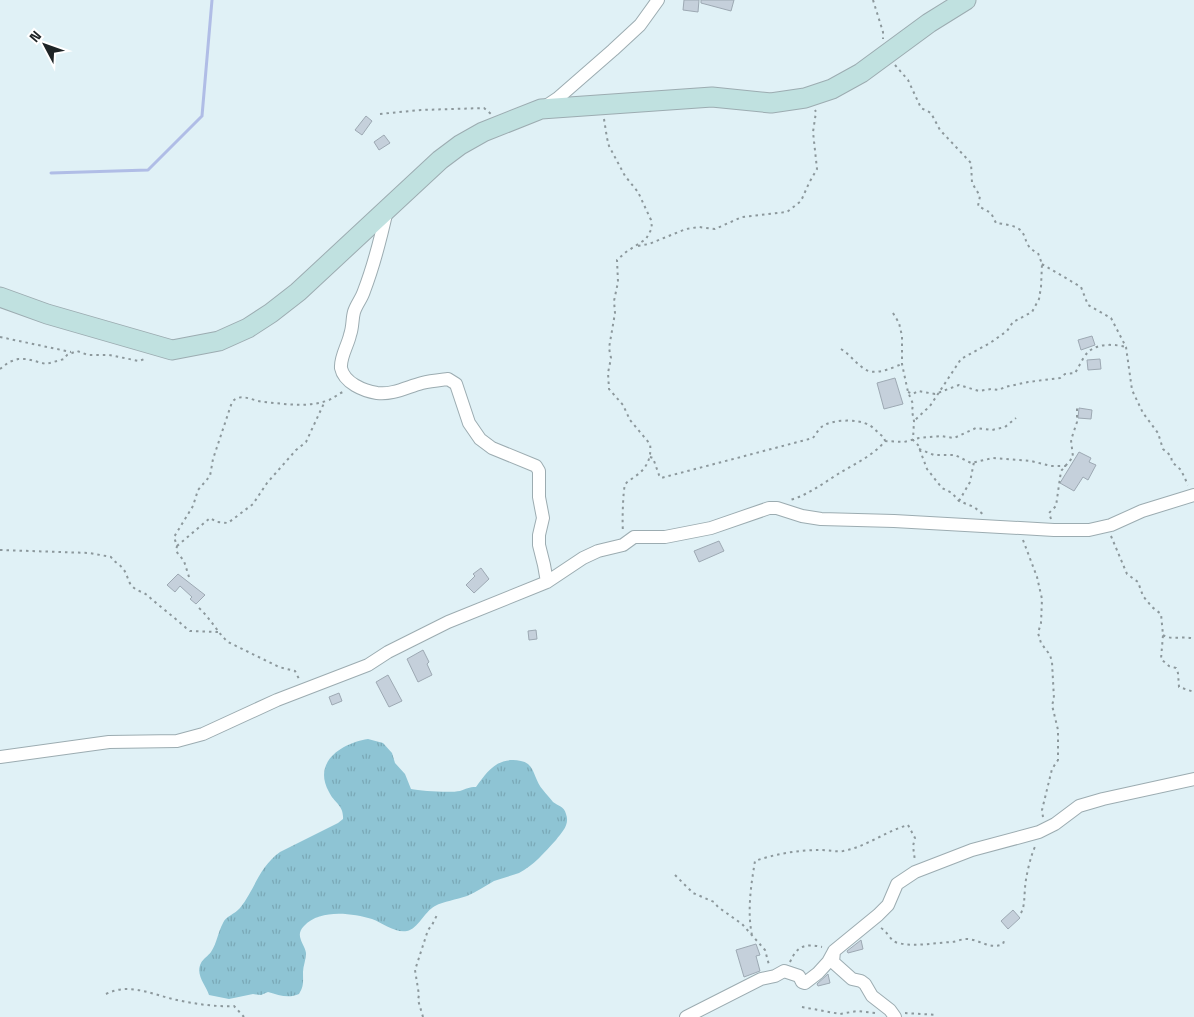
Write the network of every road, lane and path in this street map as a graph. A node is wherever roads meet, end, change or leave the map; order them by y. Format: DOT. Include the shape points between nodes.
graph roads {
  1 [pos="658,0"];
  2 [pos="873,0"];
  3 [pos="966,0"];
  4 [pos="894,50"];
  5 [pos="809,96"];
  6 [pos="599,105"];
  7 [pos="541,109"];
  8 [pos="380,114"];
  9 [pos="507,122"];
  10 [pos="387,210"];
  11 [pos="636,247"];
  12 [pos="1042,264"];
  13 [pos="0,298"];
  14 [pos="893,313"];
  15 [pos="0,337"];
  16 [pos="151,345"];
  17 [pos="1126,347"];
  18 [pos="841,349"];
  19 [pos="72,352"];
  20 [pos="902,364"];
  21 [pos="0,368"];
  22 [pos="354,384"];
  23 [pos="941,390"];
  24 [pos="908,392"];
  25 [pos="326,401"];
  26 [pos="1077,406"];
  27 [pos="1016,418"];
  28 [pos="914,421"];
  29 [pos="913,440"];
  30 [pos="885,441"];
  31 [pos="919,449"];
  32 [pos="650,457"];
  33 [pos="974,462"];
  34 [pos="1066,466"];
  35 [pos="1193,495"];
  36 [pos="959,501"];
  37 [pos="777,508"];
  38 [pos="1111,525"];
  39 [pos="993,526"];
  40 [pos="1021,528"];
  41 [pos="1055,530"];
  42 [pos="623,545"];
  43 [pos="177,546"];
  44 [pos="0,550"];
  45 [pos="189,577"];
  46 [pos="546,582"];
  47 [pos="199,608"];
  48 [pos="219,632"];
  49 [pos="1163,635"];
  50 [pos="1194,640"];
  51 [pos="308,688"];
  52 [pos="1194,692"];
  53 [pos="0,757"];
  54 [pos="1194,779"];
  55 [pos="1041,831"];
  56 [pos="919,870"];
  57 [pos="675,875"];
  58 [pos="1021,912"];
  59 [pos="437,915"];
  60 [pos="864,926"];
  61 [pos="752,935"];
  62 [pos="1004,941"];
  63 [pos="834,951"];
  64 [pos="788,972"];
  65 [pos="774,976"];
  66 [pos="106,994"];
  67 [pos="802,1007"];
  68 [pos="894,1015"];
  69 [pos="937,1015"];
  70 [pos="244,1017"];
  71 [pos="423,1017"];
  72 [pos="686,1017"];
  1 -- 7 [label="street" via="640,25 558,98"];
  2 -- 4 [label="path" via="884,44"];
  3 -- 4 [label="main road"];
  4 -- 5 [label="main road" via="832,89"];
  4 -- 12 [label="path" via="895,67 908,80 921,108 931,113 940,130 970,163 972,183 980,196 978,206 991,213 996,223 1018,227 1031,250 1038,253"];
  5 -- 6 [label="main road" via="771,103 712,97"];
  5 -- 11 [label="path" via="816,112 813,132 817,169 802,202 787,212 742,217 715,229 686,229"];
  6 -- 7 [label="main road"];
  6 -- 11 [label="path" via="609,146 638,192 652,224 652,232"];
  7 -- 9 [label="main road"];
  8 -- 9 [label="path" via="484,108"];
  9 -- 10 [label="main road" via="460,145"];
  10 -- 16 [label="main road" via="298,292 248,328 219,341 192,347 172,350"];
  10 -- 22 [label="street" via="342,360 341,368"];
  11 -- 32 [label="path" via="617,260 618,282 609,344 608,384 630,420 650,444"];
  12 -- 17 [label="path" via="1081,287 1088,305 1111,318"];
  12 -- 23 [label="path" via="1039,299 1032,312 1013,322 1007,332 961,360"];
  13 -- 16 [label="main road"];
  14 -- 20 [label="path" via="902,336"];
  15 -- 19 [label="path"];
  16 -- 19 [label="path" via="149,358 139,361"];
  17 -- 23 [label="path" via="1114,344 1094,349 1088,352 1075,373 1060,378 999,390 979,391 959,385"];
  17 -- 35 [label="path" via="1132,390 1158,433 1163,449 1181,470"];
  18 -- 20 [label="path" via="871,372"];
  19 -- 21 [label="path" via="64,359 46,364 18,358"];
  20 -- 24 [label="path"];
  22 -- 25 [label="path"];
  22 -- 46 [label="street" via="379,394 448,379 456,384 469,423 480,439 492,448 536,466 544,518 539,545"];
  23 -- 24 [label="path" via="935,394"];
  23 -- 28 [label="path"];
  24 -- 28 [label="path"];
  25 -- 43 [label="path" via="306,442 267,483 253,504 228,523 210,518"];
  25 -- 43 [label="path" via="294,405 237,397 230,405 210,476 198,490 196,501 174,537"];
  26 -- 34 [label="path" via="1077,422 1071,440 1073,457"];
  27 -- 29 [label="path" via="1005,427 992,430 976,428 954,438 941,436"];
  28 -- 29 [label="path"];
  29 -- 30 [label="path"];
  29 -- 31 [label="path"];
  30 -- 32 [label="path" via="866,423 845,420 823,426 813,438 661,478"];
  30 -- 37 [label="path" via="865,458"];
  31 -- 33 [label="path"];
  31 -- 36 [label="path" via="930,473"];
  32 -- 42 [label="path" via="642,472 626,482"];
  33 -- 34 [label="path" via="993,458"];
  33 -- 36 [label="path" via="970,482"];
  34 -- 41 [label="path" via="1061,471 1056,506 1049,513"];
  35 -- 38 [label="street"];
  36 -- 39 [label="path" via="974,507"];
  37 -- 39 [label="street" via="821,519"];
  37 -- 42 [label="street" via="711,528 665,537 634,538"];
  38 -- 41 [label="street" via="1089,530"];
  38 -- 49 [label="path" via="1108,532 1124,570 1138,582 1143,596 1161,614"];
  39 -- 40 [label="street"];
  40 -- 41 [label="street"];
  40 -- 55 [label="path" via="1042,599 1042,623 1038,633 1052,662 1052,704 1058,730 1058,760 1052,769"];
  42 -- 46 [label="street" via="583,558"];
  43 -- 45 [label="path" via="176,551 184,561"];
  44 -- 48 [label="path" via="90,553 110,557 123,568 136,590 160,604 186,628 197,632"];
  46 -- 51 [label="street" via="448,622 368,665"];
  47 -- 48 [label="path"];
  48 -- 51 [label="path" via="235,647 295,671"];
  49 -- 50 [label="path"];
  49 -- 52 [label="path" via="1162,659 1176,668 1179,687"];
  51 -- 53 [label="street" via="203,734 177,740 109,742"];
  54 -- 55 [label="street" via="1079,806"];
  55 -- 56 [label="street" via="972,850"];
  55 -- 58 [label="path" via="1033,850 1024,888 1025,907"];
  56 -- 60 [label="street" via="897,884 888,904"];
  56 -- 61 [label="path" via="913,857 915,838 908,825 846,850 766,857 755,862 753,872 749,923"];
  57 -- 61 [label="path" via="693,892 714,902"];
  59 -- 71 [label="path" via="428,930 415,970"];
  60 -- 62 [label="path" via="880,928 896,943 910,946 966,939 996,947"];
  60 -- 63 [label="street"];
  61 -- 65 [label="path" via="765,950"];
  63 -- 64 [label="path" via="819,946 796,950"];
  63 -- 64 [label="street" via="828,962 805,983 799,976"];
  63 -- 68 [label="street" via="835,965 852,979 861,981 872,996"];
  64 -- 65 [label="street" via="784,970"];
  65 -- 72 [label="street" via="761,979"];
  66 -- 70 [label="path" via="114,990 142,990 175,999 234,1006"];
  67 -- 68 [label="path" via="840,1014 857,1010"];
  68 -- 69 [label="path" via="899,1012"];
}
